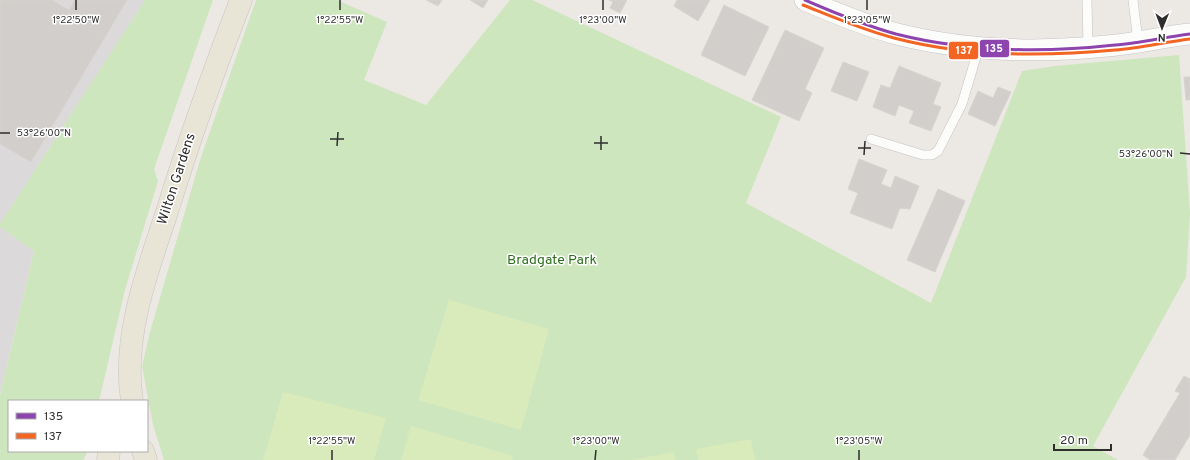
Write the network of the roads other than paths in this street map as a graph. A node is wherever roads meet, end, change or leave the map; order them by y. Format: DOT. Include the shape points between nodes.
graph roads {
  1 [pos="240,0"];
  2 [pos="805,0"];
  3 [pos="1087,0"];
  4 [pos="1133,0"];
  5 [pos="1190,34"];
  6 [pos="1138,41"];
  7 [pos="979,47"];
  8 [pos="1088,47"];
  9 [pos="871,139"];
  10 [pos="129,362"];
  11 [pos="116,400"];
  12 [pos="132,400"];
  1 -- 10 [label="main road, Wilton Gardens" via="196,119 153,254 133,330"];
  2 -- 7 [label="street" via="896,34"];
  3 -- 8 [label="lane"];
  4 -- 6 [label="lane"];
  5 -- 6 [label="street"];
  6 -- 8 [label="street"];
  7 -- 8 [label="street" via="1028,50"];
  7 -- 9 [label="lane" via="962,104 938,151 932,155 923,155"];
  10 -- 11 [label="main road, Wilton Gardens" via="120,379"];
  10 -- 12 [label="main road, Wilton Gardens"];
}
